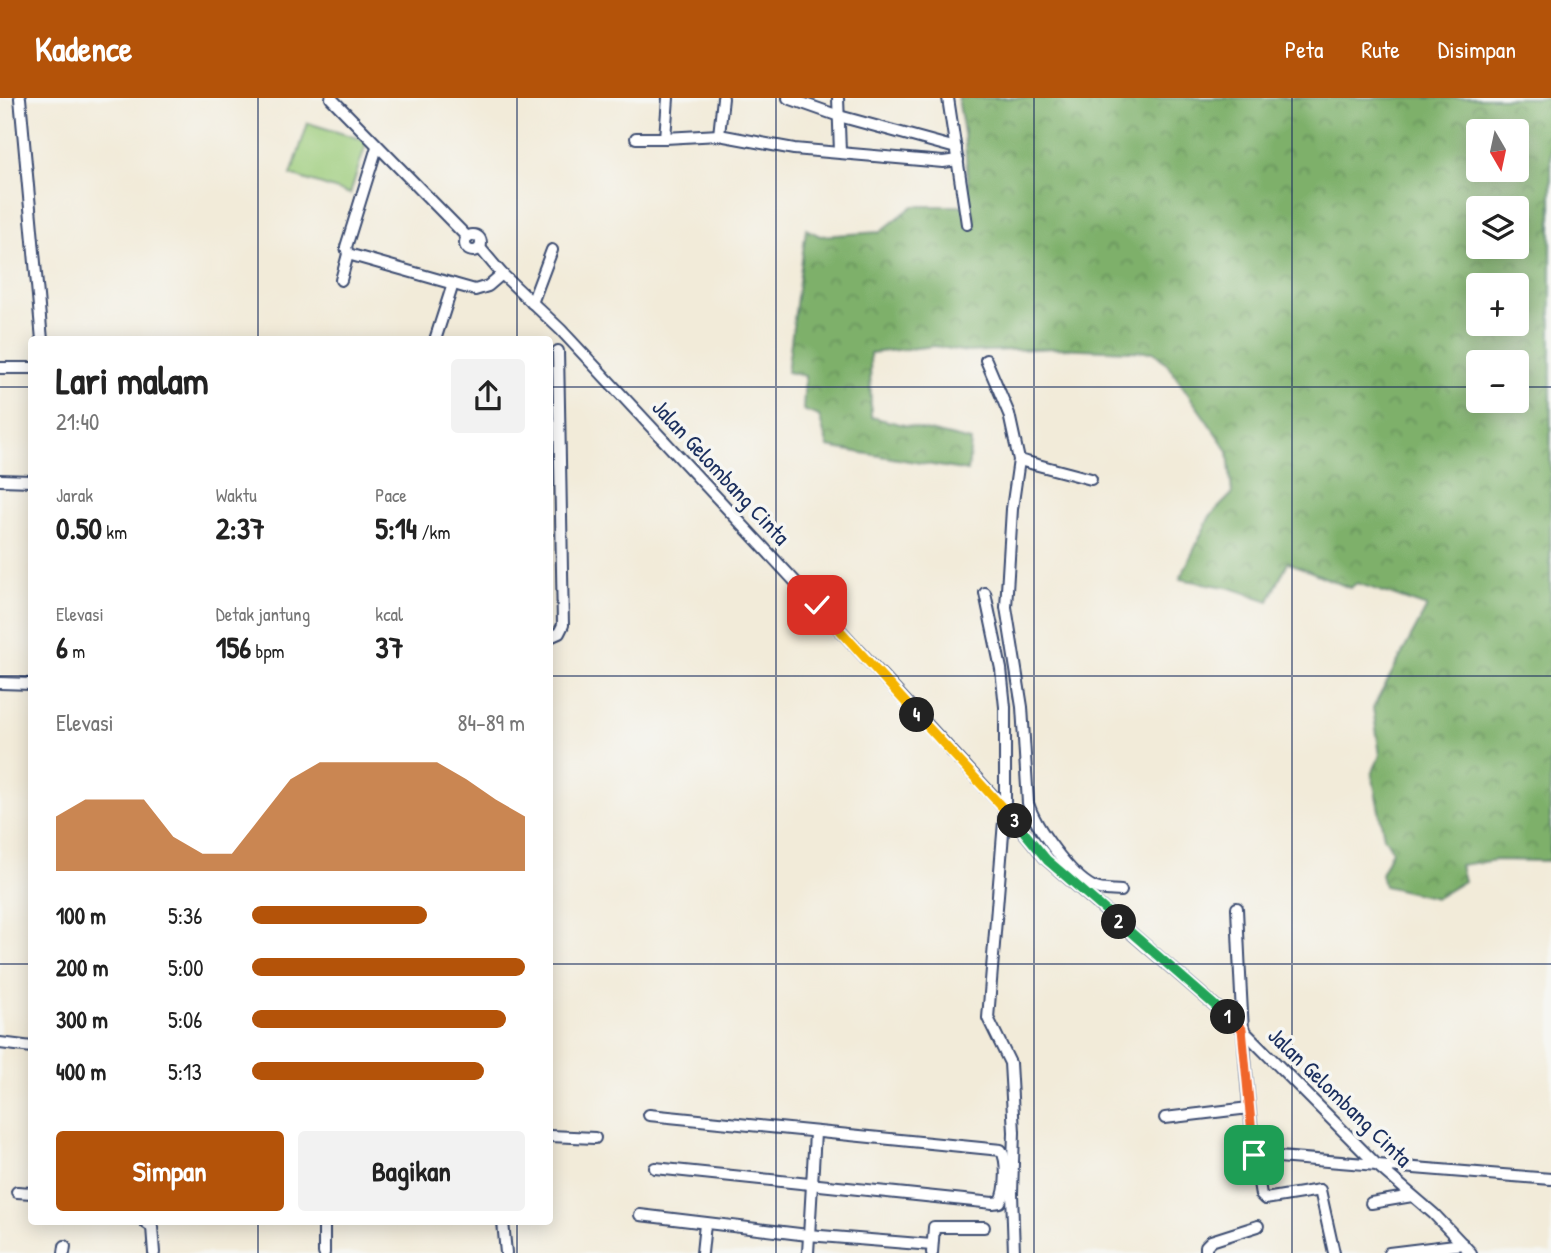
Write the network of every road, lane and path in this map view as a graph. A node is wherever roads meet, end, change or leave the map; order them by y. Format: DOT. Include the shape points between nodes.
graph roads {
  1 [pos="20,98"];
  2 [pos="331,98"];
  3 [pos="668,98"];
  4 [pos="723,98"];
  5 [pos="788,98"];
  6 [pos="838,98"];
  7 [pos="948,98"];
  8 [pos="839,116"];
  9 [pos="719,135"];
  10 [pos="636,138"];
  11 [pos="665,138"];
  12 [pos="377,147"];
  13 [pos="957,148"];
  14 [pos="840,152"];
  15 [pos="958,160"];
  16 [pos="967,225"];
  17 [pos="552,250"];
  18 [pos="348,254"];
  19 [pos="502,274"];
  20 [pos="341,280"];
  21 [pos="453,284"];
  22 [pos="532,303"];
  23 [pos="42,336"];
  24 [pos="436,336"];
  25 [pos="558,351"];
  26 [pos="986,360"];
  27 [pos="0,368"];
  28 [pos="28,368"];
  29 [pos="1019,460"];
  30 [pos="1091,479"];
  31 [pos="0,480"];
  32 [pos="28,481"];
  33 [pos="985,593"];
  34 [pos="553,636"];
  35 [pos="0,683"];
  36 [pos="28,684"];
  37 [pos="1004,809"];
  38 [pos="1121,891"];
  39 [pos="1237,908"];
  40 [pos="1242,1029"];
  41 [pos="0,1043"];
  42 [pos="28,1046"];
  43 [pos="1249,1108"];
  44 [pos="649,1115"];
  45 [pos="1165,1118"];
  46 [pos="815,1133"];
  47 [pos="553,1136"];
  48 [pos="595,1138"];
  49 [pos="1254,1155"];
  50 [pos="1377,1165"];
  51 [pos="654,1168"];
  52 [pos="1551,1179"];
  53 [pos="811,1186"];
  54 [pos="17,1192"];
  55 [pos="28,1193"];
  56 [pos="1412,1196"];
  57 [pos="1371,1203"];
  58 [pos="640,1214"];
  59 [pos="705,1224"];
  60 [pos="149,1225"];
  61 [pos="324,1225"];
  62 [pos="503,1225"];
  63 [pos="1258,1226"];
  64 [pos="984,1227"];
  65 [pos="808,1236"];
  66 [pos="932,1249"];
  67 [pos="1467,1249"];
  68 [pos="154,1253"];
  69 [pos="324,1253"];
  70 [pos="506,1253"];
  71 [pos="702,1253"];
  72 [pos="808,1253"];
  73 [pos="1014,1253"];
  74 [pos="1206,1253"];
  75 [pos="1334,1253"];
  76 [pos="1389,1253"];
  1 -- 23 [label="street"];
  2 -- 12 [label="street"];
  3 -- 11 [label="street"];
  4 -- 9 [label="street"];
  5 -- 8 [label="street"];
  6 -- 8 [label="street"];
  7 -- 13 [label="street"];
  8 -- 13 [label="street"];
  8 -- 14 [label="street"];
  9 -- 11 [label="street"];
  9 -- 14 [label="street"];
  10 -- 11 [label="street"];
  12 -- 18 [label="street" via="346,247"];
  12 -- 19 [label="street, Jalan Gelombang Cinta" via="468,238 468,249 480,248"];
  13 -- 15 [label="street"];
  14 -- 15 [label="street"];
  15 -- 16 [label="street"];
  17 -- 22 [label="street"];
  18 -- 20 [label="street"];
  18 -- 21 [label="street"];
  19 -- 21 [label="street" via="482,289"];
  19 -- 22 [label="street, Jalan Gelombang Cinta"];
  21 -- 24 [label="street"];
  22 -- 37 [label="street, Jalan Gelombang Cinta"];
  25 -- 34 [label="street" via="563,625"];
  26 -- 29 [label="street" via="1009,414"];
  27 -- 28 [label="street"];
  29 -- 30 [label="street"];
  29 -- 38 [label="street" via="1006,607 1022,707 1028,803 1052,848 1087,883 1101,890"];
  31 -- 32 [label="street"];
  33 -- 37 [label="street" via="1002,669"];
  35 -- 36 [label="street"];
  37 -- 40 [label="street, Jalan Gelombang Cinta" via="1047,860"];
  37 -- 73 [label="street" via="988,1018 1010,1063"];
  39 -- 40 [label="street"];
  40 -- 43 [label="street"];
  40 -- 50 [label="street, Jalan Gelombang Cinta"];
  41 -- 42 [label="street"];
  43 -- 45 [label="street"];
  43 -- 49 [label="street"];
  44 -- 46 [label="street"];
  46 -- 53 [label="street"];
  46 -- 53 [label="street" via="1001,1150 1005,1157 1004,1197 993,1203"];
  47 -- 48 [label="street"];
  49 -- 50 [label="street"];
  49 -- 75 [label="street" via="1264,1199 1320,1190"];
  50 -- 52 [label="street"];
  50 -- 56 [label="street, Jalan Gelombang Cinta"];
  51 -- 53 [label="street"];
  53 -- 65 [label="street"];
  54 -- 55 [label="street"];
  56 -- 57 [label="street"];
  56 -- 67 [label="street, Jalan Gelombang Cinta"];
  58 -- 59 [label="street"];
  59 -- 65 [label="street"];
  59 -- 71 [label="street"];
  60 -- 68 [label="street"];
  61 -- 69 [label="street"];
  62 -- 70 [label="street"];
  63 -- 74 [label="street" via="1211,1241"];
  64 -- 66 [label="street" via="934,1227"];
  65 -- 66 [label="street"];
  65 -- 72 [label="street"];
  67 -- 76 [label="street"];
}
